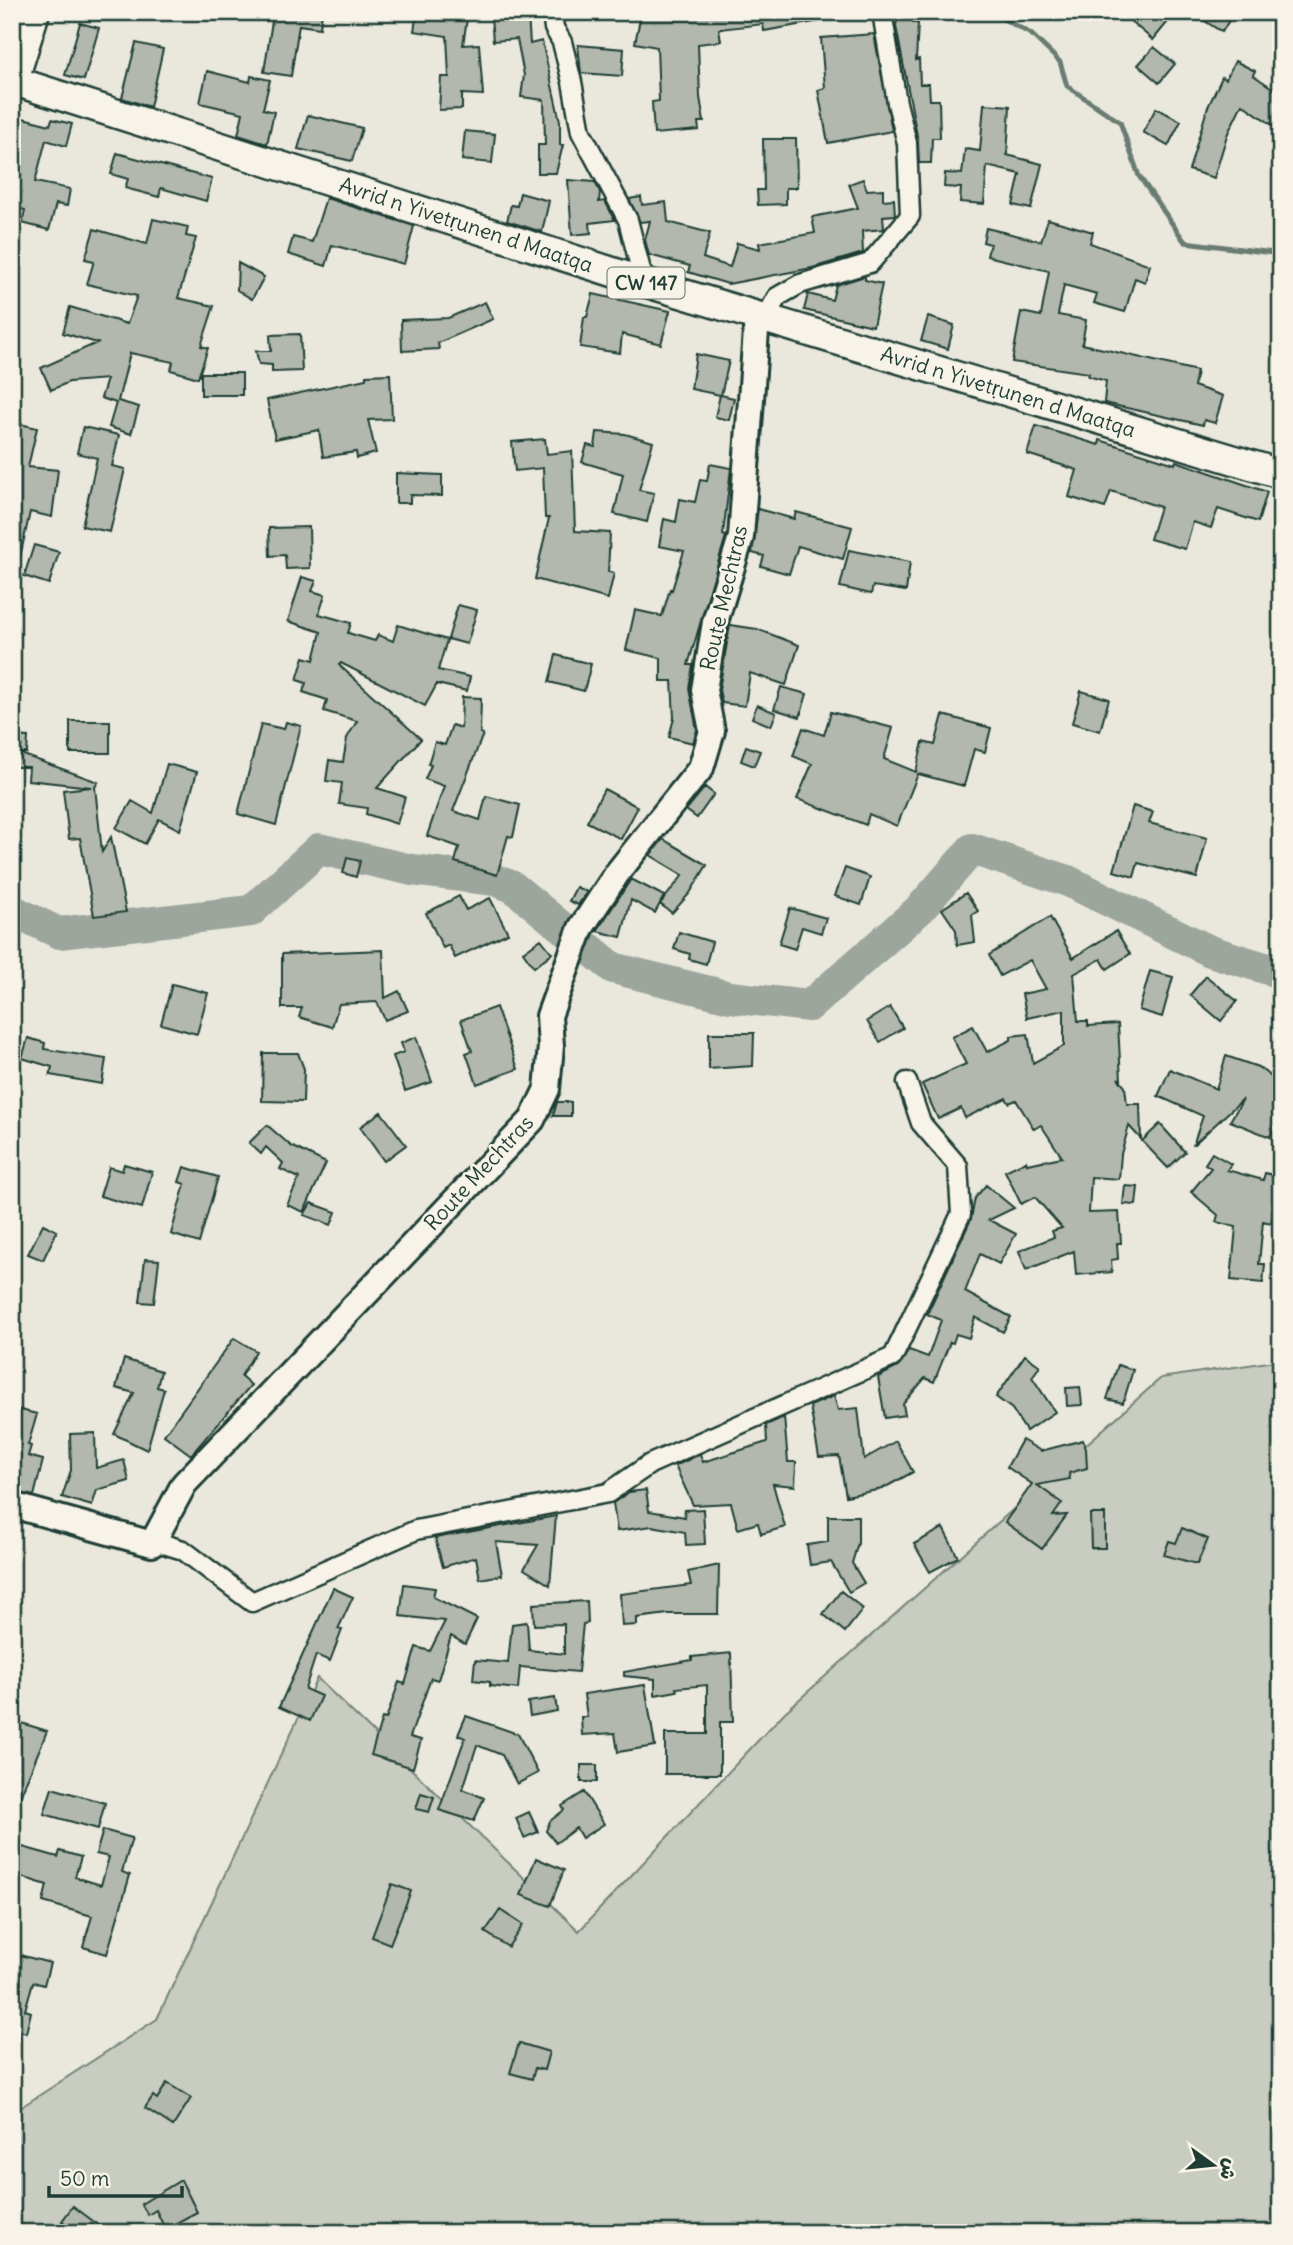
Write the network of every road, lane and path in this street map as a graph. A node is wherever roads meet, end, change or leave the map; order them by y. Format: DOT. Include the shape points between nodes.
graph roads {
  1 [pos="35,12"];
  2 [pos="552,12"];
  3 [pos="882,12"];
  4 [pos="13,84"];
  5 [pos="644,282"];
  6 [pos="761,318"];
  7 [pos="1281,474"];
  8 [pos="906,1082"];
  9 [pos="12,1505"];
  10 [pos="153,1541"];
  1 -- 4 [label="main road"];
  2 -- 5 [label="street" via="581,132 628,220"];
  3 -- 6 [label="street" via="907,143 910,216 870,263 800,284 777,297"];
  4 -- 5 [label="main road, Avrid n Yivetṛunen d Maatqa / CW 147"];
  5 -- 6 [label="main road, Avrid n Yivetṛunen d Maatqa / CW 147"];
  6 -- 7 [label="main road, Avrid n Yivetṛunen d Maatqa / CW 147"];
  6 -- 10 [label="street, Route Mechtras" via="741,537 715,622 704,690 712,731 701,768 618,872 581,928 549,1016 547,1089 532,1120 184,1484"];
  8 -- 10 [label="street" via="921,1123 958,1166 961,1214 893,1357 650,1464 608,1493 416,1530 252,1602 183,1550"];
  9 -- 10 [label="street"];
}
